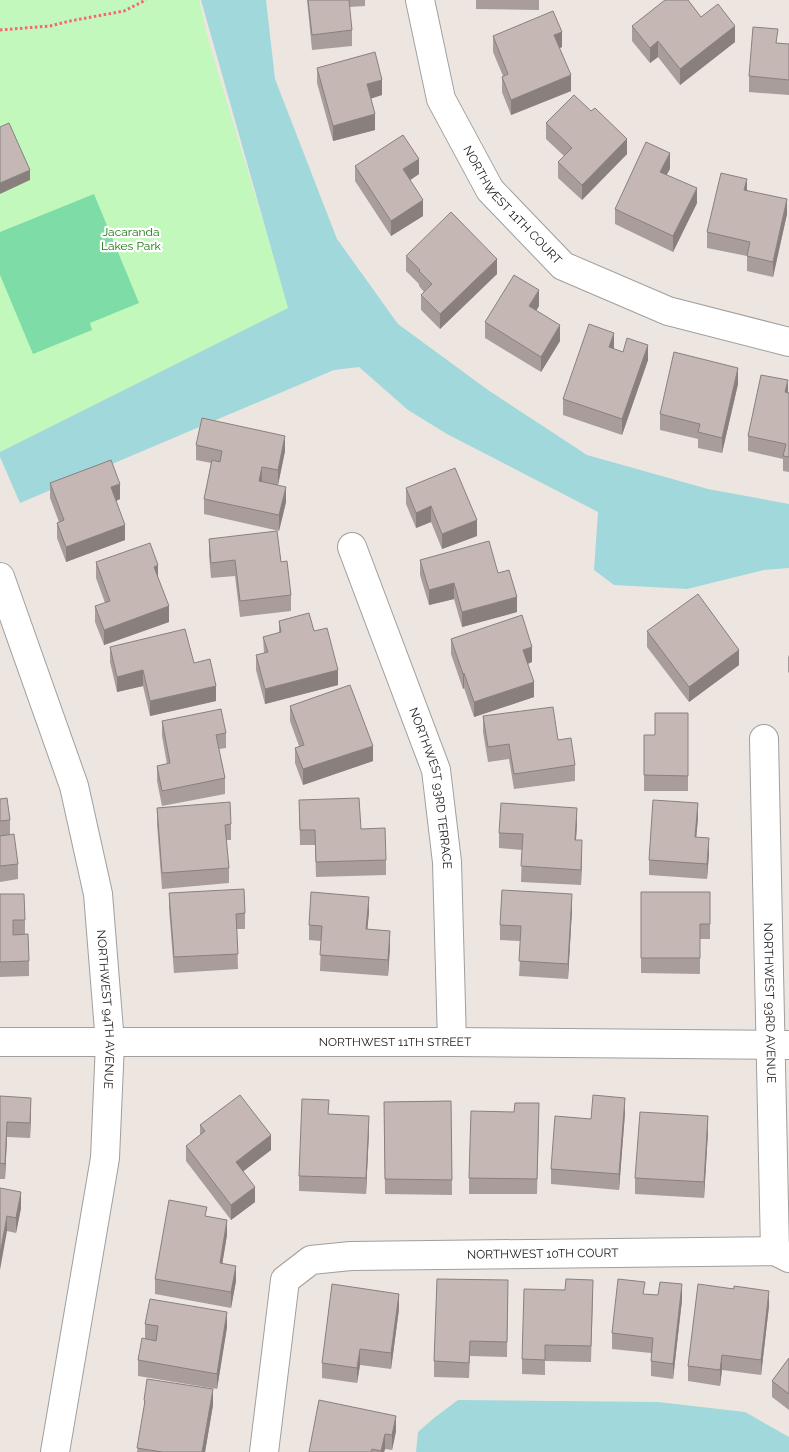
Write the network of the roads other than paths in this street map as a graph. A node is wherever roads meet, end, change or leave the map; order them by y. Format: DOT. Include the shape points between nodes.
graph roads {
  1 [pos="420,0"];
  2 [pos="789,342"];
  3 [pos="352,546"];
  4 [pos="0,577"];
  5 [pos="764,739"];
  6 [pos="0,1042"];
  7 [pos="452,1042"];
  8 [pos="110,1043"];
  9 [pos="780,1045"];
  10 [pos="782,1254"];
  11 [pos="55,1452"];
  12 [pos="264,1452"];
  1 -- 2 [label="street, NORTHWEST 11TH COURT" via="441,99 490,190 563,266 668,311"];
  3 -- 7 [label="street, NORTHWEST 93RD TERRACE" via="436,770 447,862"];
  4 -- 8 [label="street, NORTHWEST 94TH AVENUE" via="74,786 98,894"];
  5 -- 9 [label="street, NORTHWEST 93RD AVENUE"];
  6 -- 8 [label="street, NORTHWEST 11TH STREET"];
  7 -- 8 [label="street, NORTHWEST 11TH STREET"];
  7 -- 9 [label="street, NORTHWEST 11TH STREET"];
  8 -- 11 [label="street, NORTHWEST 94TH AVENUE" via="105,1158"];
  9 -- 10 [label="street, NORTHWEST 93RD AVENUE"];
  10 -- 12 [label="street, NORTHWEST 10TH COURT" via="351,1256 311,1260 285,1280"];
}
